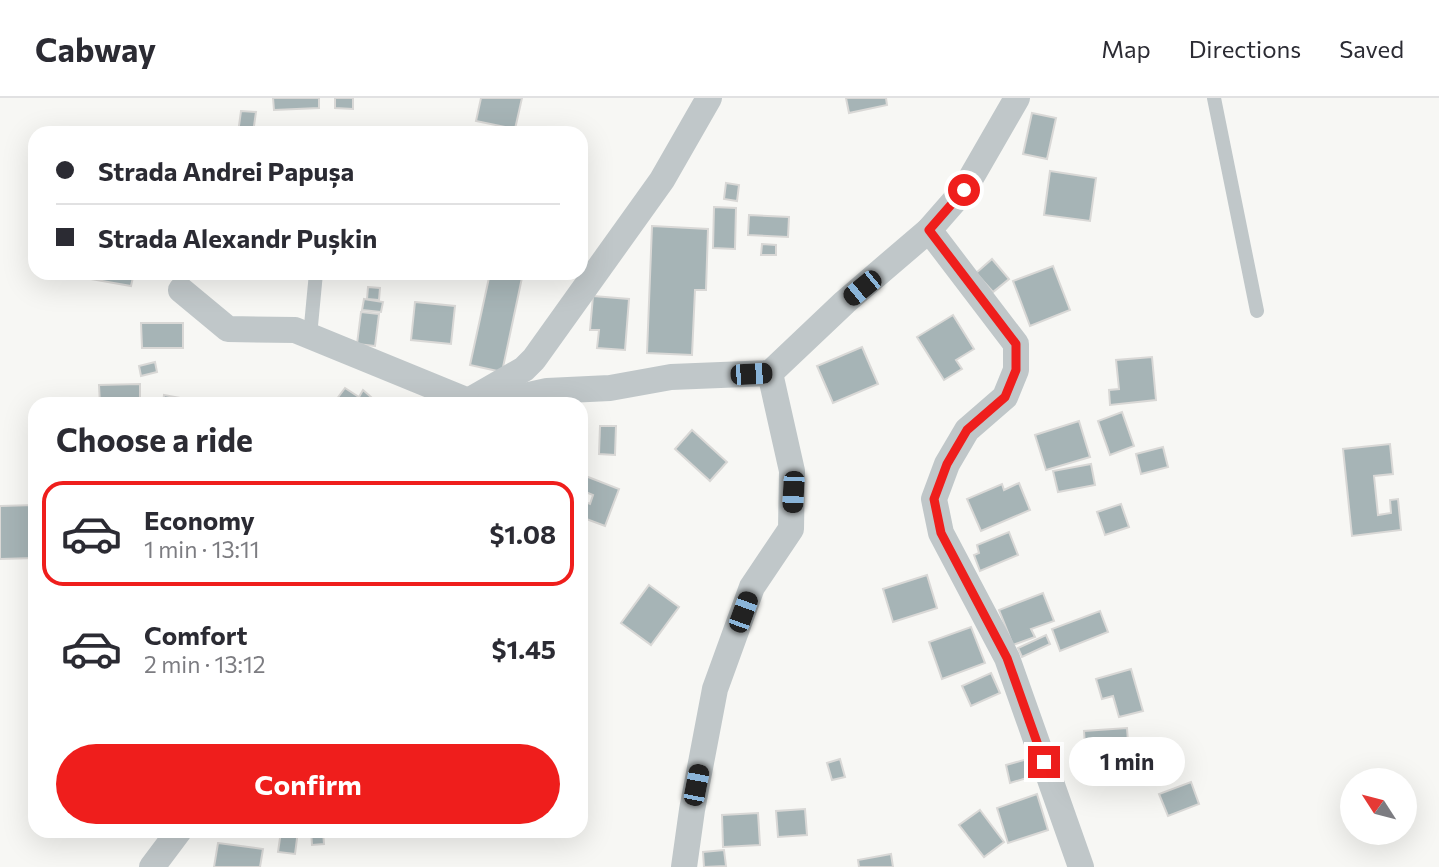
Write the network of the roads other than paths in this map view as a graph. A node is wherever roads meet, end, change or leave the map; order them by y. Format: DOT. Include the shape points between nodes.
graph roads {
  1 [pos="709,98"];
  2 [pos="1017,98"];
  3 [pos="1214,98"];
  4 [pos="929,230"];
  5 [pos="315,280"];
  6 [pos="181,290"];
  7 [pos="1256,311"];
  8 [pos="310,336"];
  9 [pos="770,373"];
  10 [pos="460,397"];
  11 [pos="484,397"];
  12 [pos="511,397"];
  13 [pos="174,838"];
  14 [pos="152,867"];
  15 [pos="684,867"];
  16 [pos="1081,867"];
  1 -- 11 [label="street" via="662,180 534,359"];
  2 -- 4 [label="street" via="964,190"];
  3 -- 7 [label="lane"];
  4 -- 9 [label="street"];
  4 -- 16 [label="street" via="1016,344 1016,370 1005,397 967,430 947,464 934,499 941,533 1007,658"];
  5 -- 8 [label="lane"];
  6 -- 8 [label="street" via="228,329 295,330"];
  8 -- 10 [label="street"];
  9 -- 12 [label="street" via="671,377"];
  9 -- 15 [label="street" via="792,471 791,529 752,587 715,689"];
  13 -- 14 [label="street"];
}
